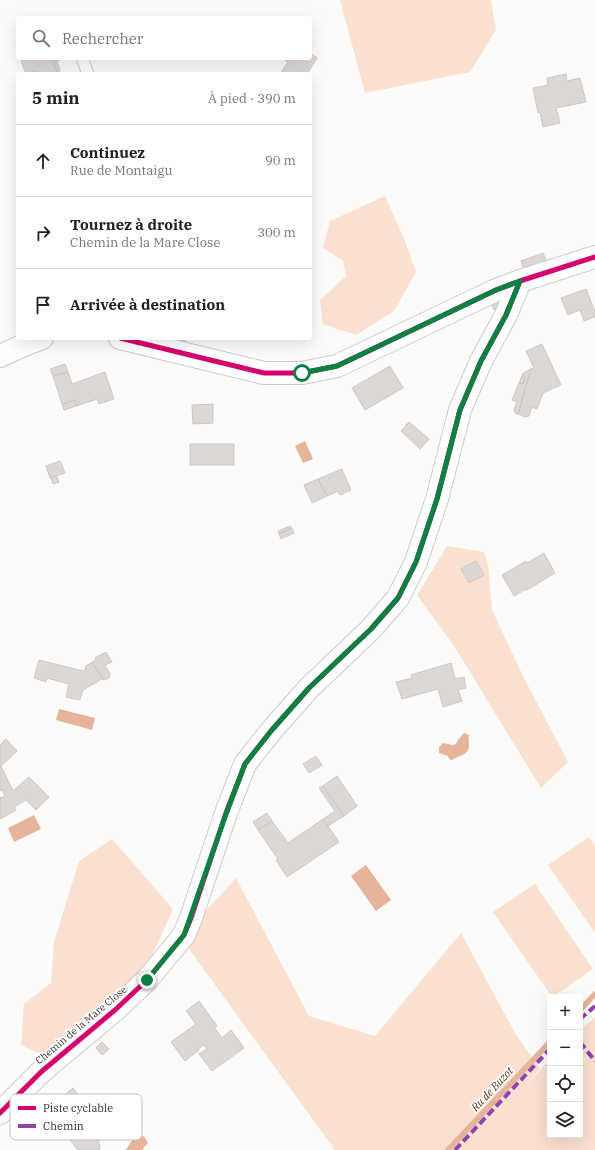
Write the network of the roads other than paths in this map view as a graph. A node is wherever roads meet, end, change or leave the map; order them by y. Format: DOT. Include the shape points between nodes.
graph roads {
  1 [pos="83,60"];
  2 [pos="87,72"];
  3 [pos="595,257"];
  4 [pos="520,281"];
  5 [pos="37,340"];
  6 [pos="128,340"];
  7 [pos="0,356"];
  8 [pos="19,1094"];
  9 [pos="10,1103"];
  10 [pos="0,1113"];
  1 -- 2 [label="lane"];
  3 -- 4 [label="street"];
  4 -- 6 [label="street" via="337,366 302,373 264,373"];
  4 -- 8 [label="street, Chemin de la Mare Close" via="460,410 437,499 416,562 398,598 371,629 309,688 245,764 184,935 147,980 40,1072"];
  5 -- 7 [label="street"];
  9 -- 10 [label="street, Chemin de la Mare Close"];
}
